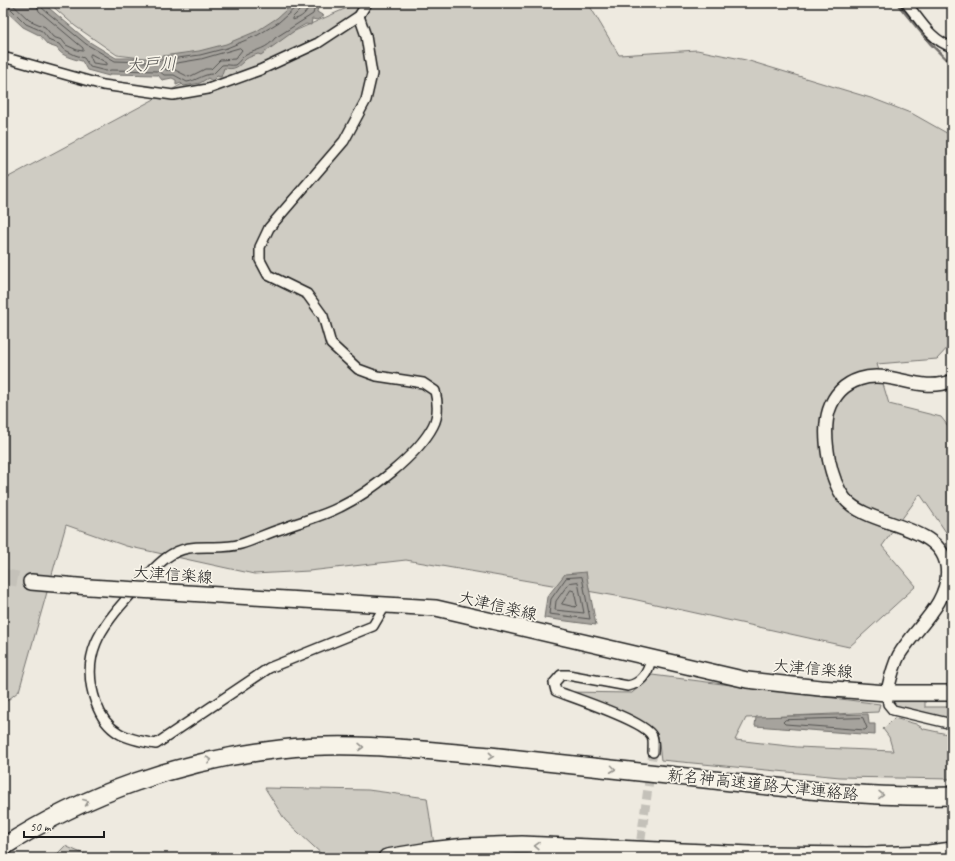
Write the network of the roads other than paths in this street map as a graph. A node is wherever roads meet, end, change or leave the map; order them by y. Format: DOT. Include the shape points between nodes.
graph roads {
  1 [pos="367,3"];
  2 [pos="906,3"];
  3 [pos="359,16"];
  4 [pos="952,47"];
  5 [pos="3,57"];
  6 [pos="952,381"];
  7 [pos="32,582"];
  8 [pos="386,604"];
  9 [pos="651,659"];
  10 [pos="887,693"];
  11 [pos="952,693"];
  12 [pos="952,724"];
  13 [pos="653,752"];
  14 [pos="952,796"];
  15 [pos="3,847"];
  16 [pos="952,851"];
  17 [pos="387,858"];
  1 -- 3 [label="street"];
  2 -- 4 [label="street" via="929,33 943,44"];
  3 -- 5 [label="street" via="318,43 260,70 208,89 173,95 103,85"];
  3 -- 8 [label="street" via="366,36 372,74 366,100 344,141 269,228 260,247 260,260 268,275 307,294 323,316 331,344 358,369 377,376 423,383 435,391 438,406 434,425 414,451 391,473 341,507 312,520 240,544 193,547 178,550 165,558 125,600 97,637 89,671 92,692 105,722 118,734 136,741 156,744 269,668 374,626"];
  6 -- 10 [label="street" via="930,385 884,377 860,379 837,392 827,416 826,435 832,472 846,500 872,516 918,532 929,539 943,557 947,568 947,583 940,601 898,656"];
  7 -- 8 [label="main road, 大津信楽線, bridge"];
  8 -- 9 [label="main road, 大津信楽線" via="436,608"];
  9 -- 10 [label="main road, 大津信楽線" via="747,680"];
  9 -- 13 [label="street" via="648,671 637,684 628,686 568,674 562,675 554,683 556,691 617,714 647,730 652,737"];
  10 -- 11 [label="main road, 大津信楽線"];
  10 -- 12 [label="street" via="888,704 893,710"];
  15 -- 14 [label="highway, 新名神高速道路大津連絡路, one-way" via="52,817 122,787 165,772 282,748 400,748 869,795"];
  16 -- 17 [label="highway, one-way" via="867,856 751,855 522,845 430,851"];
}
